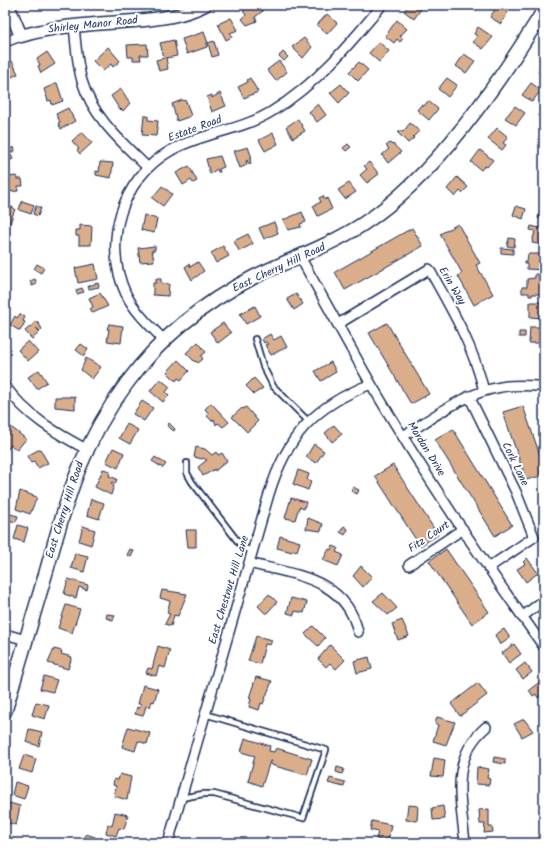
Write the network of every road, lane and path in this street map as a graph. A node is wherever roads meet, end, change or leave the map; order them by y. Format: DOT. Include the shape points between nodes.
graph roads {
  1 [pos="8,5"];
  2 [pos="205,5"];
  3 [pos="382,5"];
  4 [pos="544,10"];
  5 [pos="74,26"];
  6 [pos="21,36"];
  7 [pos="5,42"];
  8 [pos="148,168"];
  9 [pos="300,257"];
  10 [pos="338,324"];
  11 [pos="255,339"];
  12 [pos="164,340"];
  13 [pos="371,384"];
  14 [pos="5,386"];
  15 [pos="544,386"];
  16 [pos="484,391"];
  17 [pos="469,396"];
  18 [pos="309,422"];
  19 [pos="403,436"];
  20 [pos="86,449"];
  21 [pos="187,463"];
  22 [pos="463,530"];
  23 [pos="253,551"];
  24 [pos="250,563"];
  25 [pos="408,565"];
  26 [pos="488,568"];
  27 [pos="544,600"];
  28 [pos="522,616"];
  29 [pos="358,632"];
  30 [pos="5,634"];
  31 [pos="26,640"];
  32 [pos="544,647"];
  33 [pos="5,711"];
  34 [pos="205,714"];
  35 [pos="486,727"];
  36 [pos="181,798"];
  37 [pos="168,843"];
  38 [pos="465,843"];
  1 -- 6 [label="street"];
  2 -- 5 [label="street, Shirley Manor Road" via="186,13 166,17"];
  3 -- 8 [label="street, Estate Road" via="331,64 288,101 248,123 170,151"];
  4 -- 9 [label="main road, East Cherry Hill Road" via="475,112 426,169 402,193 364,223 326,246"];
  5 -- 6 [label="street, Shirley Manor Road"];
  5 -- 8 [label="street" via="80,76 92,106 110,131"];
  6 -- 7 [label="street, Shirley Manor Road"];
  8 -- 12 [label="street, Estate Road" via="127,196 120,214 116,235 117,263 120,279 134,306"];
  9 -- 10 [label="street, Mardan Drive"];
  9 -- 12 [label="main road, East Cherry Hill Road" via="256,276 228,292"];
  10 -- 13 [label="street, Mardan Drive"];
  10 -- 16 [label="street, Erin Way" via="430,269 470,346"];
  11 -- 18 [label="lane" via="263,366 273,386"];
  12 -- 20 [label="main road, East Cherry Hill Road" via="128,381 102,419"];
  13 -- 18 [label="street, East Chestnut Hill Lane" via="333,401"];
  13 -- 19 [label="street, Mardan Drive"];
  14 -- 20 [label="street" via="41,424"];
  15 -- 16 [label="street" via="516,385"];
  16 -- 17 [label="street"];
  17 -- 19 [label="street"];
  17 -- 26 [label="street, Cork Lane" via="516,492 534,537"];
  18 -- 23 [label="street, East Chestnut Hill Lane" via="280,463"];
  19 -- 22 [label="street, Mardan Drive"];
  20 -- 31 [label="main road, East Cherry Hill Road" via="68,497"];
  21 -- 23 [label="lane" via="187,472 208,505 239,544"];
  22 -- 25 [label="street, Fitz Court"];
  22 -- 26 [label="street, Mardan Drive"];
  23 -- 24 [label="street, East Chestnut Hill Lane"];
  24 -- 29 [label="street" via="310,579 325,586 342,598 350,608"];
  24 -- 34 [label="street, East Chestnut Hill Lane"];
  26 -- 28 [label="street, Mardan Drive"];
  27 -- 28 [label="street"];
  28 -- 32 [label="street, Mardan Drive"];
  30 -- 31 [label="street"];
  31 -- 33 [label="main road, East Cherry Hill Road"];
  34 -- 36 [label="street, East Chestnut Hill Lane"];
  34 -- 36 [label="lane" via="326,750 303,818 214,794"];
  35 -- 38 [label="street" via="467,748 462,762 459,786"];
  36 -- 37 [label="street, East Chestnut Hill Lane"];
}
